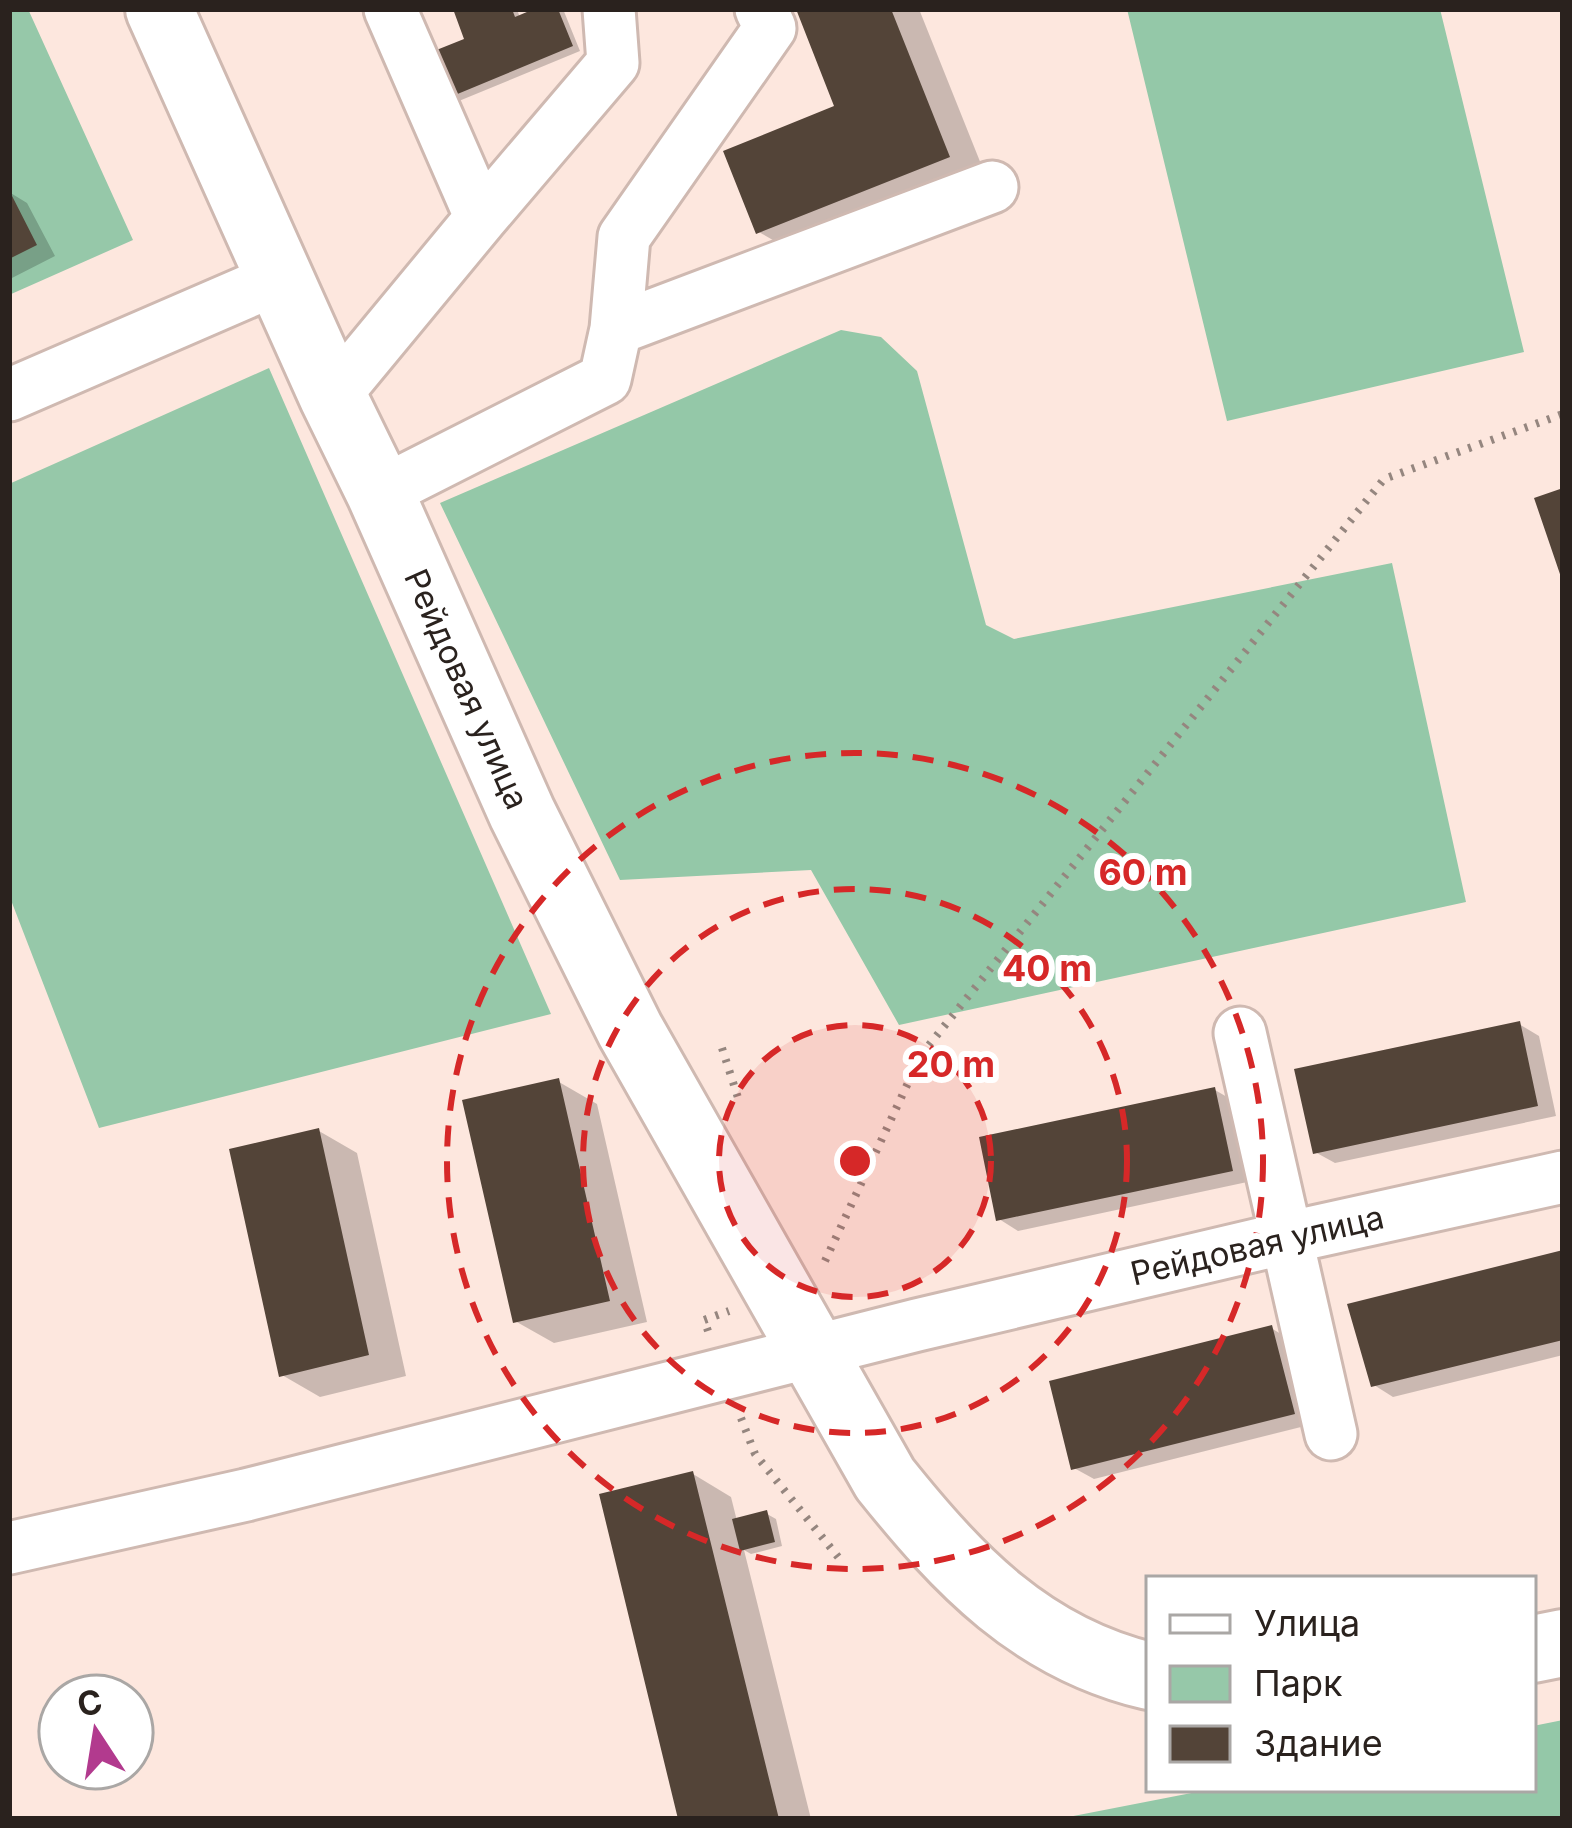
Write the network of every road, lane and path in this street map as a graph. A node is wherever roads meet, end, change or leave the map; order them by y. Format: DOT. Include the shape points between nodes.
graph roads {
  1 [pos="159,9"];
  2 [pos="390,9"];
  3 [pos="609,9"];
  4 [pos="761,9"];
  5 [pos="992,187"];
  6 [pos="481,218"];
  7 [pos="279,278"];
  8 [pos="616,329"];
  9 [pos="13,384"];
  10 [pos="333,397"];
  11 [pos="1563,414"];
  12 [pos="380,493"];
  13 [pos="1240,1033"];
  14 [pos="1563,1177"];
  15 [pos="1286,1238"];
  16 [pos="817,1278"];
  17 [pos="812,1350"];
  18 [pos="1331,1434"];
  19 [pos="9,1549"];
  20 [pos="1146,1675"];
  1 -- 7 [label="main road, Рейдовая улица"];
  2 -- 6 [label="street"];
  3 -- 6 [label="street" via="613,63"];
  4 -- 8 [label="street" via="770,28 624,237"];
  5 -- 8 [label="street"];
  6 -- 10 [label="street"];
  7 -- 9 [label="street"];
  7 -- 10 [label="main road, Рейдовая улица"];
  8 -- 12 [label="street" via="605,379"];
  10 -- 12 [label="main road, Рейдовая улица"];
  11 -- 16 [label="path" via="1384,479 921,1055"];
  12 -- 17 [label="main road, Рейдовая улица" via="522,813 630,1030"];
  13 -- 15 [label="street"];
  14 -- 15 [label="street, Рейдовая улица"];
  15 -- 17 [label="street, Рейдовая улица"];
  15 -- 18 [label="street"];
  17 -- 19 [label="street, Рейдовая улица"];
  17 -- 20 [label="main road, Рейдовая улица" via="885,1478 1001,1605 1067,1648"];
}
